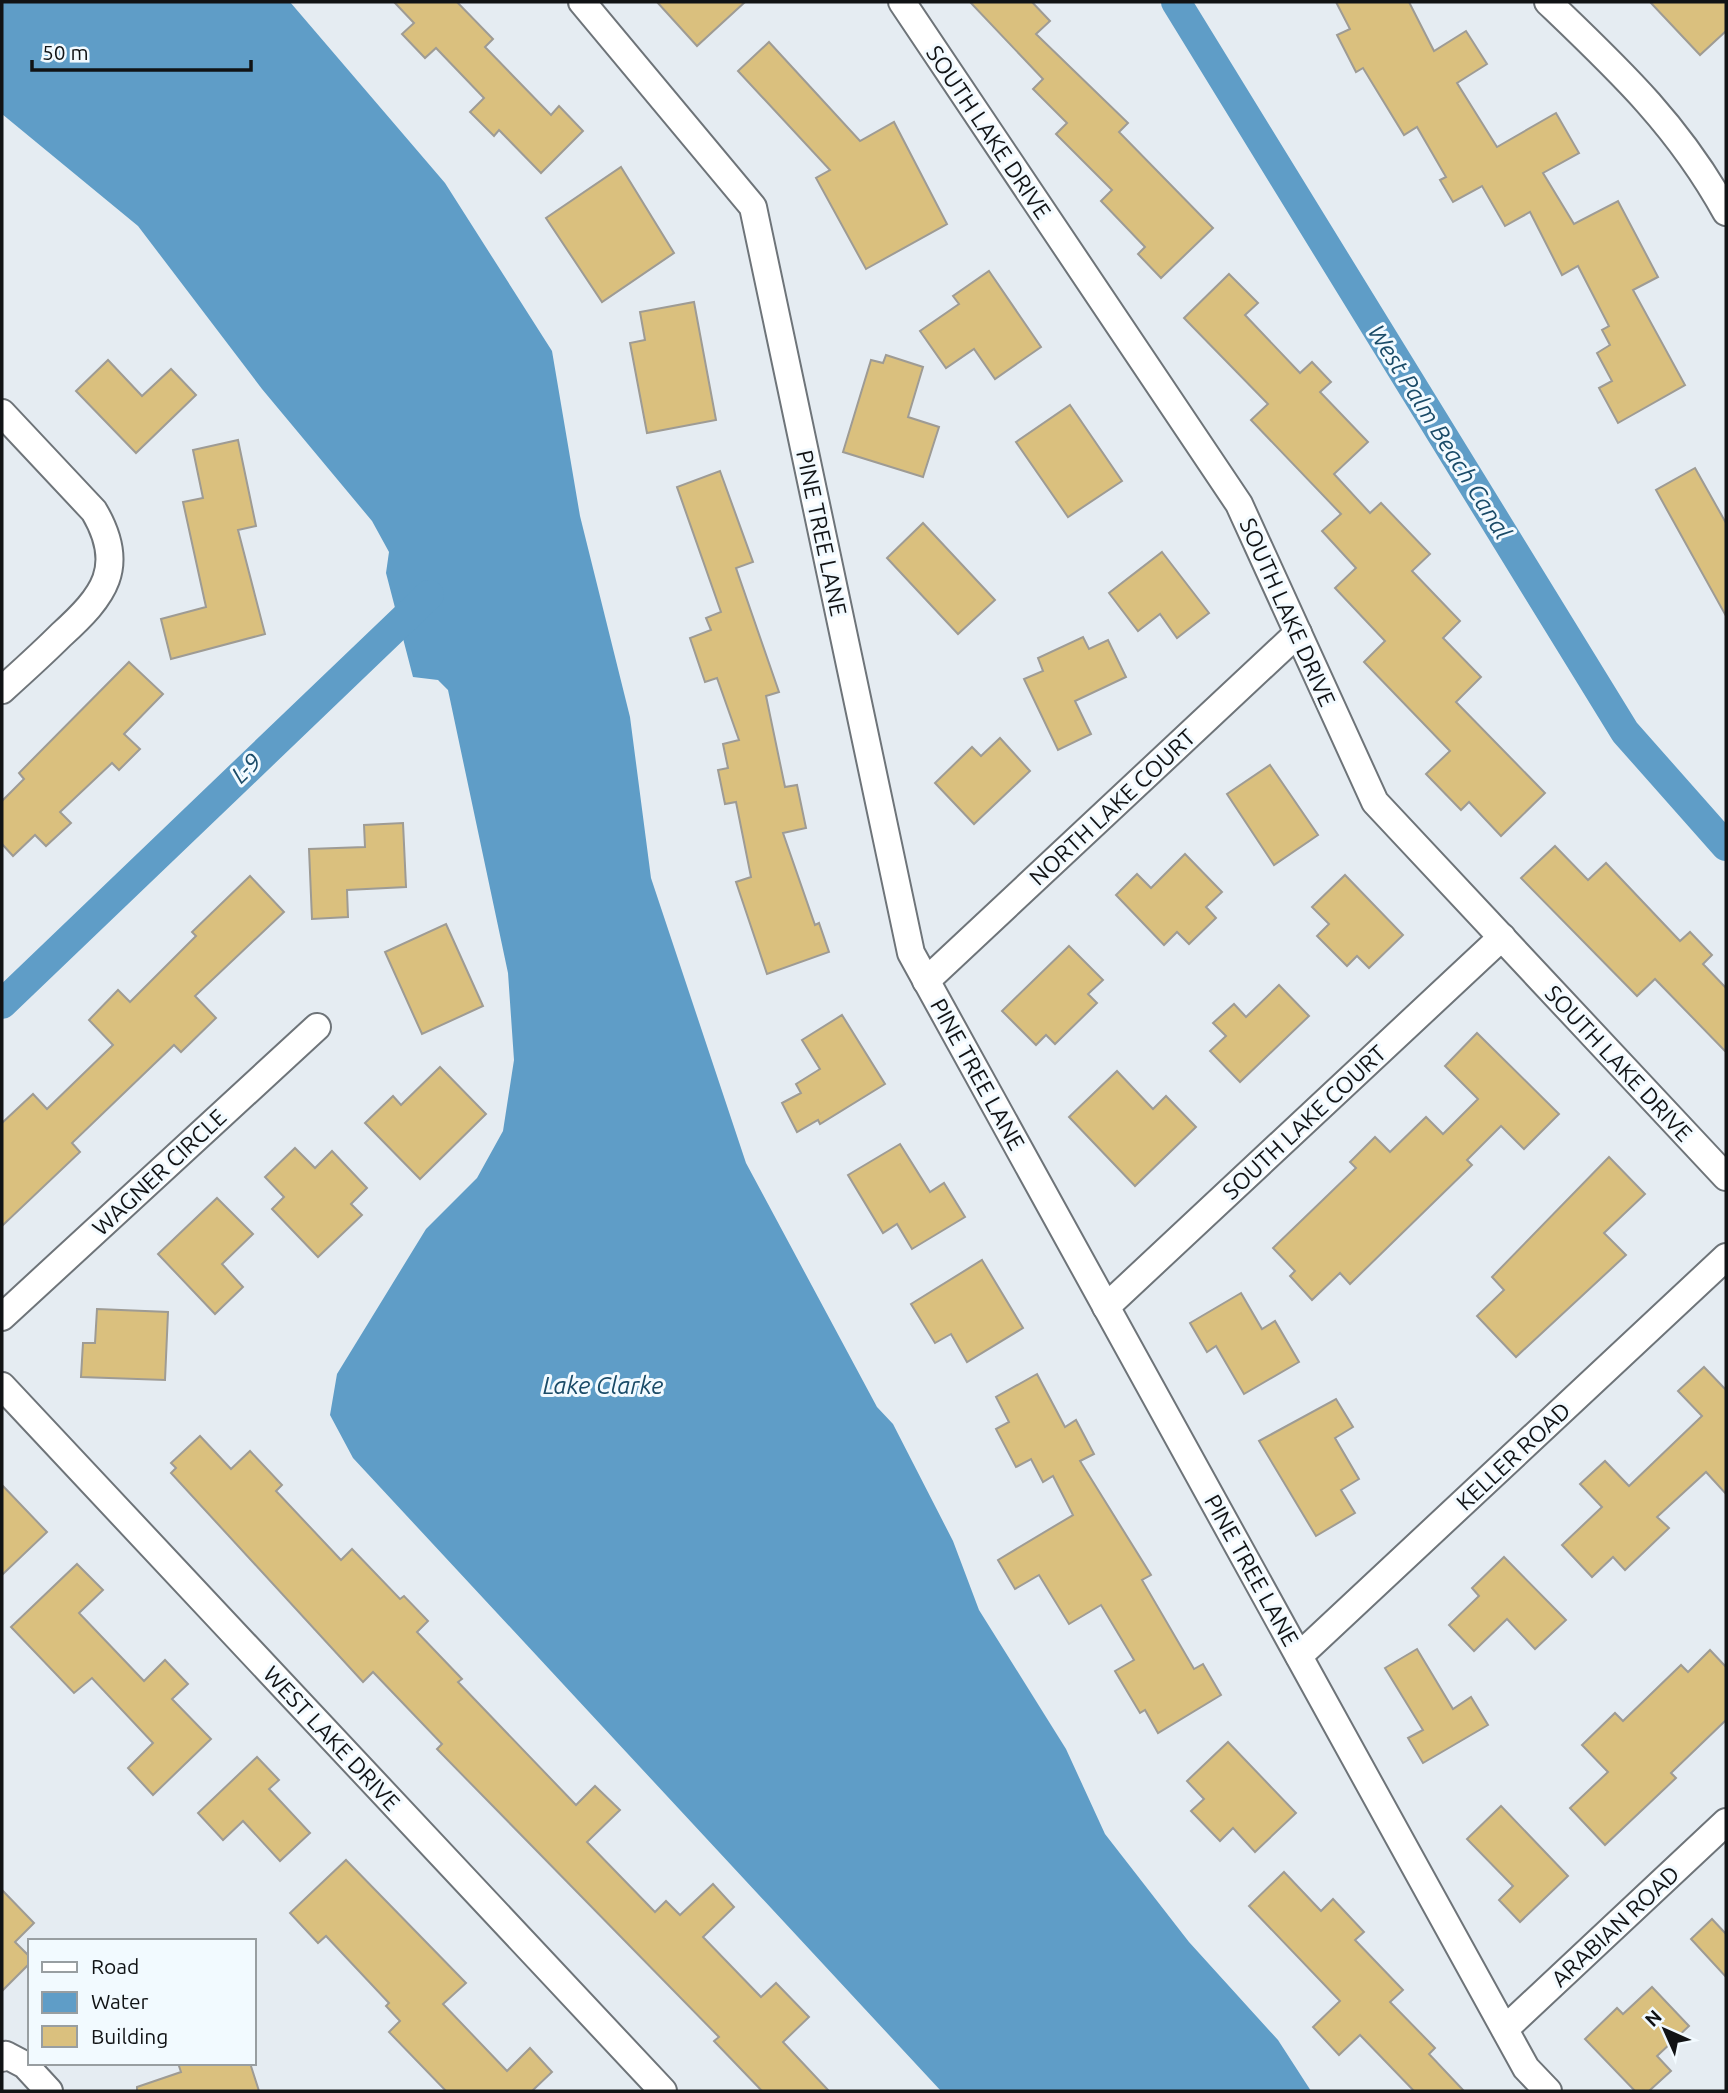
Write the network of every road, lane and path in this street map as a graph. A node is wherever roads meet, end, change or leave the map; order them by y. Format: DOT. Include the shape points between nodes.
graph roads {
  1 [pos="582,2"];
  2 [pos="902,2"];
  3 [pos="1548,2"];
  4 [pos="1726,212"];
  5 [pos="2,413"];
  6 [pos="1298,633"];
  7 [pos="2,690"];
  8 [pos="1502,937"];
  9 [pos="926,981"];
  10 [pos="317,1027"];
  11 [pos="1726,1177"];
  12 [pos="1726,1256"];
  13 [pos="1106,1307"];
  14 [pos="2,1317"];
  15 [pos="2,1386"];
  16 [pos="1299,1656"];
  17 [pos="1726,1822"];
  18 [pos="1505,2029"];
  19 [pos="2,2058"];
  20 [pos="49,2091"];
  21 [pos="663,2091"];
  22 [pos="1548,2091"];
  1 -- 9 [label="street, PINE TREE LANE" via="753,207 911,953"];
  2 -- 6 [label="street, SOUTH LAKE DRIVE" via="1239,504"];
  3 -- 4 [label="street" via="1639,90 1674,131"];
  5 -- 7 [label="street" via="94,511 111,551 109,574 87,612"];
  6 -- 8 [label="street, SOUTH LAKE DRIVE" via="1375,802"];
  6 -- 9 [label="street, NORTH LAKE COURT"];
  8 -- 11 [label="street, SOUTH LAKE DRIVE"];
  8 -- 13 [label="street, SOUTH LAKE COURT"];
  9 -- 13 [label="street, PINE TREE LANE"];
  10 -- 14 [label="street, WAGNER CIRCLE"];
  12 -- 16 [label="street, KELLER ROAD"];
  13 -- 16 [label="street, PINE TREE LANE"];
  15 -- 21 [label="street, WEST LAKE DRIVE"];
  16 -- 18 [label="street, PINE TREE LANE"];
  17 -- 18 [label="street, ARABIAN ROAD"];
  18 -- 22 [label="street, PINE TREE LANE" via="1526,2068"];
  19 -- 20 [label="street" via="25,2065"];
}
